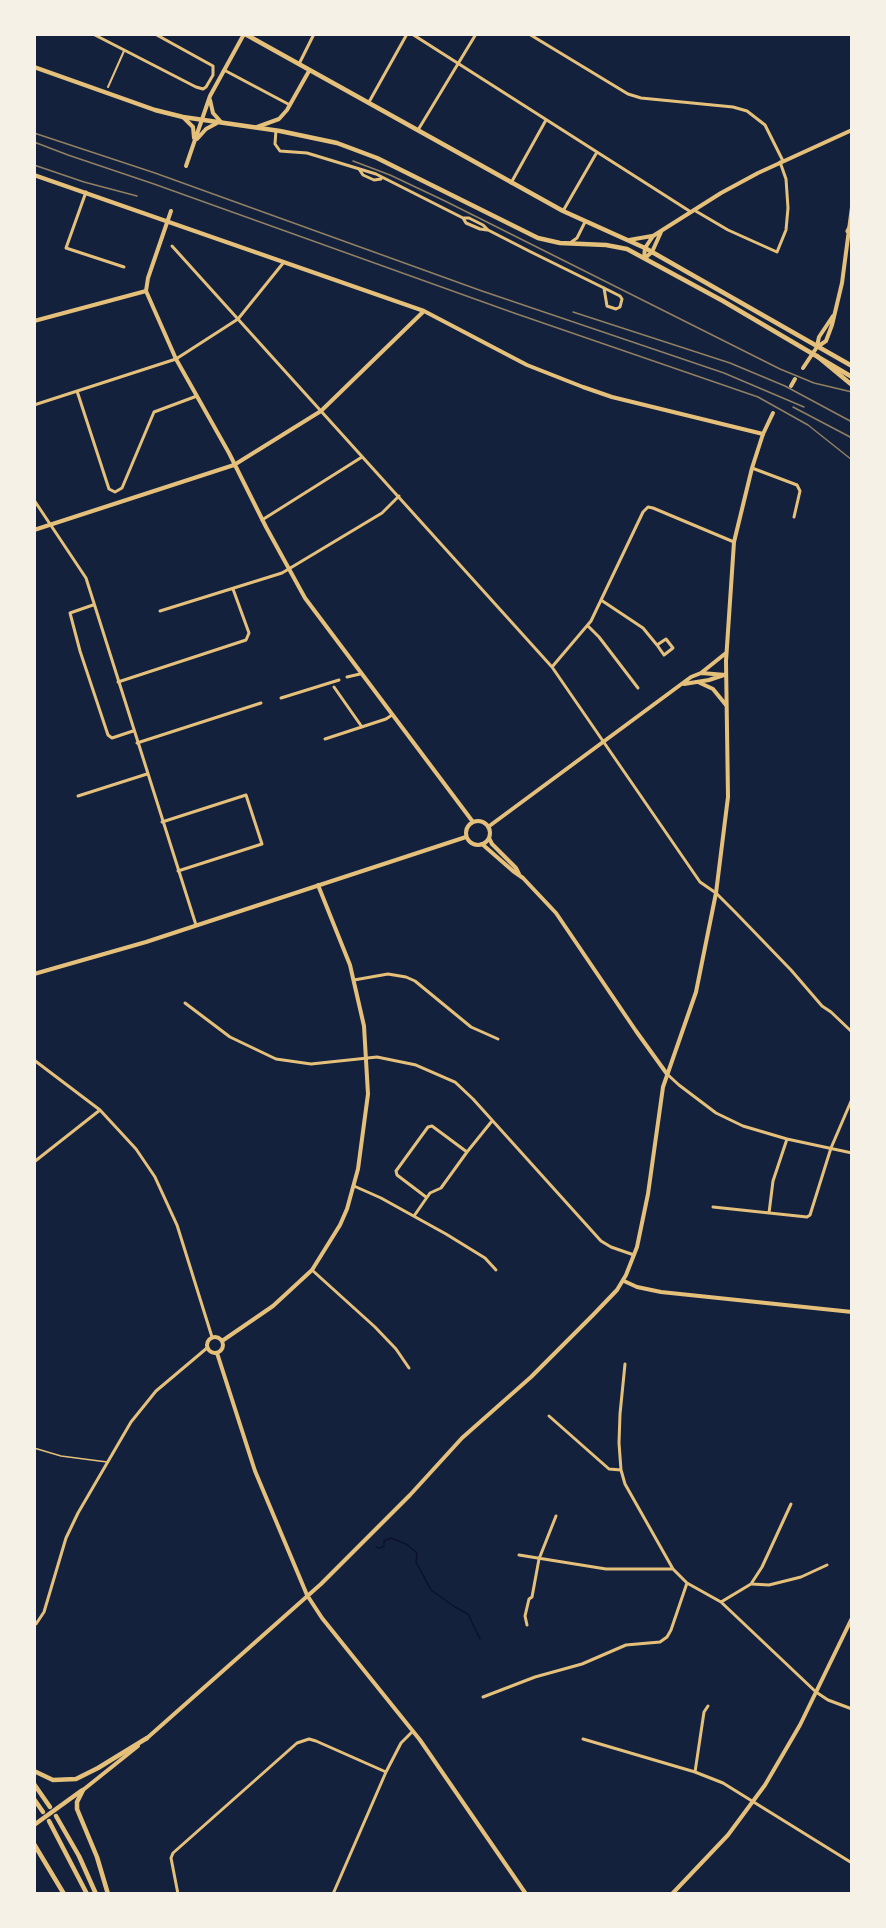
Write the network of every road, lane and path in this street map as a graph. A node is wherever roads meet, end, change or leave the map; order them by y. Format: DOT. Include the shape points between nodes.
graph roads {
  1 [pos="93,34"];
  2 [pos="155,34"];
  3 [pos="244,34"];
  4 [pos="314,34"];
  5 [pos="407,34"];
  6 [pos="412,34"];
  7 [pos="477,34"];
  8 [pos="529,34"];
  9 [pos="124,50"];
  10 [pos="299,64"];
  11 [pos="458,64"];
  12 [pos="34,67"];
  13 [pos="224,70"];
  14 [pos="309,71"];
  15 [pos="108,87"];
  16 [pos="210,96"];
  17 [pos="368,104"];
  18 [pos="290,105"];
  19 [pos="183,117"];
  20 [pos="279,119"];
  21 [pos="546,120"];
  22 [pos="201,121"];
  23 [pos="217,123"];
  24 [pos="225,124"];
  25 [pos="255,128"];
  26 [pos="276,130"];
  27 [pos="852,130"];
  28 [pos="418,131"];
  29 [pos="194,141"];
  30 [pos="597,152"];
  31 [pos="782,161"];
  32 [pos="186,166"];
  33 [pos="34,175"];
  34 [pos="511,183"];
  35 [pos="86,192"];
  36 [pos="852,207"];
  37 [pos="171,211"];
  38 [pos="563,211"];
  39 [pos="693,211"];
  40 [pos="167,221"];
  41 [pos="585,222"];
  42 [pos="852,224"];
  43 [pos="662,231"];
  44 [pos="848,231"];
  45 [pos="653,236"];
  46 [pos="629,240"];
  47 [pos="569,244"];
  48 [pos="852,244"];
  49 [pos="172,246"];
  50 [pos="645,248"];
  51 [pos="652,252"];
  52 [pos="848,252"];
  53 [pos="645,258"];
  54 [pos="284,262"];
  55 [pos="124,267"];
  56 [pos="604,288"];
  57 [pos="146,291"];
  58 [pos="424,311"];
  59 [pos="833,315"];
  60 [pos="238,319"];
  61 [pos="34,321"];
  62 [pos="817,347"];
  63 [pos="815,354"];
  64 [pos="176,359"];
  65 [pos="852,366"];
  66 [pos="803,368"];
  67 [pos="852,377"];
  68 [pos="795,379"];
  69 [pos="852,385"];
  70 [pos="791,386"];
  71 [pos="77,391"];
  72 [pos="197,396"];
  73 [pos="34,405"];
  74 [pos="321,411"];
  75 [pos="773,413"];
  76 [pos="763,434"];
  77 [pos="363,458"];
  78 [pos="234,465"];
  79 [pos="752,468"];
  80 [pos="399,496"];
  81 [pos="34,500"];
  82 [pos="795,517"];
  83 [pos="262,520"];
  84 [pos="51,525"];
  85 [pos="34,530"];
  86 [pos="734,542"];
  87 [pos="289,569"];
  88 [pos="233,589"];
  89 [pos="601,600"];
  90 [pos="93,605"];
  91 [pos="160,611"];
  92 [pos="588,626"];
  93 [pos="657,645"];
  94 [pos="726,653"];
  95 [pos="552,667"];
  96 [pos="701,673"];
  97 [pos="360,674"];
  98 [pos="726,675"];
  99 [pos="347,677"];
  100 [pos="339,680"];
  101 [pos="118,682"];
  102 [pos="697,682"];
  103 [pos="684,684"];
  104 [pos="334,687"];
  105 [pos="639,688"];
  106 [pos="281,698"];
  107 [pos="261,703"];
  108 [pos="727,706"];
  109 [pos="392,715"];
  110 [pos="362,727"];
  111 [pos="133,731"];
  112 [pos="325,739"];
  113 [pos="137,744"];
  114 [pos="603,744"];
  115 [pos="147,774"];
  116 [pos="78,796"];
  117 [pos="162,822"];
  118 [pos="473,822"];
  119 [pos="488,827"];
  120 [pos="466,837"];
  121 [pos="489,838"];
  122 [pos="482,844"];
  123 [pos="178,871"];
  124 [pos="519,875"];
  125 [pos="318,885"];
  126 [pos="716,893"];
  127 [pos="196,925"];
  128 [pos="34,975"];
  129 [pos="354,980"];
  130 [pos="185,1002"];
  131 [pos="852,1032"];
  132 [pos="498,1039"];
  133 [pos="368,1059"];
  134 [pos="34,1060"];
  135 [pos="667,1074"];
  136 [pos="852,1099"];
  137 [pos="100,1110"];
  138 [pos="493,1120"];
  139 [pos="787,1139"];
  140 [pos="831,1148"];
  141 [pos="467,1152"];
  142 [pos="852,1153"];
  143 [pos="34,1162"];
  144 [pos="354,1186"];
  145 [pos="426,1197"];
  146 [pos="713,1208"];
  147 [pos="769,1213"];
  148 [pos="414,1216"];
  149 [pos="634,1255"];
  150 [pos="312,1270"];
  151 [pos="496,1270"];
  152 [pos="624,1281"];
  153 [pos="852,1312"];
  154 [pos="212,1337"];
  155 [pos="222,1341"];
  156 [pos="207,1348"];
  157 [pos="217,1353"];
  158 [pos="626,1364"];
  159 [pos="409,1368"];
  160 [pos="549,1416"];
  161 [pos="34,1448"];
  162 [pos="107,1462"];
  163 [pos="621,1470"];
  164 [pos="791,1504"];
  165 [pos="556,1516"];
  166 [pos="519,1555"];
  167 [pos="539,1559"];
  168 [pos="827,1565"];
  169 [pos="673,1569"];
  170 [pos="687,1583"];
  171 [pos="751,1584"];
  172 [pos="307,1595"];
  173 [pos="721,1602"];
  174 [pos="852,1618"];
  175 [pos="36,1624"];
  176 [pos="528,1625"];
  177 [pos="816,1692"];
  178 [pos="483,1697"];
  179 [pos="708,1706"];
  180 [pos="852,1709"];
  181 [pos="413,1731"];
  182 [pos="147,1738"];
  183 [pos="584,1739"];
  184 [pos="34,1771"];
  185 [pos="386,1772"];
  186 [pos="695,1772"];
  187 [pos="34,1784"];
  188 [pos="83,1790"];
  189 [pos="34,1799"];
  190 [pos="754,1801"];
  191 [pos="50,1807"];
  192 [pos="43,1812"];
  193 [pos="56,1816"];
  194 [pos="49,1821"];
  195 [pos="34,1825"];
  196 [pos="34,1844"];
  197 [pos="852,1863"];
  198 [pos="64,1893"];
  199 [pos="87,1893"];
  200 [pos="96,1893"];
  201 [pos="108,1893"];
  202 [pos="178,1893"];
  203 [pos="333,1893"];
  204 [pos="526,1893"];
  205 [pos="672,1893"];
  1 -- 9 [label="street"];
  2 -- 9 [label="street" via="213,66 206,87"];
  3 -- 10 [label="main road"];
  3 -- 13 [label="street"];
  4 -- 10 [label="street"];
  5 -- 17 [label="street"];
  6 -- 11 [label="street"];
  7 -- 11 [label="street"];
  8 -- 31 [label="street" via="635,96 747,111 765,125"];
  9 -- 15 [label="street"];
  10 -- 14 [label="main road"];
  11 -- 21 [label="street"];
  11 -- 28 [label="street"];
  12 -- 19 [label="main road"];
  13 -- 16 [label="street"];
  13 -- 18 [label="street"];
  14 -- 17 [label="main road"];
  14 -- 18 [label="street"];
  16 -- 22 [label="street"];
  16 -- 24 [label="street" via="213,113"];
  17 -- 28 [label="main road"];
  18 -- 20 [label="street"];
  19 -- 22 [label="main road"];
  19 -- 29 [label="street" via="193,128"];
  20 -- 25 [label="street"];
  20 -- 26 [label="street"];
  21 -- 30 [label="street"];
  21 -- 34 [label="street"];
  22 -- 23 [label="main road"];
  22 -- 29 [label="street"];
  23 -- 24 [label="main road"];
  23 -- 29 [label="street"];
  24 -- 25 [label="main road"];
  25 -- 26 [label="main road"];
  26 -- 47 [label="main road" via="358,150 538,238"];
  26 -- 56 [label="street" via="275,144 280,151 307,153 359,168 374,180 383,178"];
  27 -- 31 [label="street"];
  28 -- 34 [label="main road"];
  29 -- 32 [label="street"];
  30 -- 38 [label="street"];
  30 -- 39 [label="street"];
  31 -- 39 [label="street"];
  31 -- 39 [label="street" via="788,208 786,230 777,252"];
  33 -- 35 [label="street"];
  34 -- 38 [label="main road"];
  35 -- 40 [label="street"];
  35 -- 55 [label="street" via="66,248"];
  36 -- 44 [label="street"];
  37 -- 40 [label="street"];
  38 -- 41 [label="main road"];
  39 -- 43 [label="street"];
  40 -- 54 [label="street"];
  40 -- 57 [label="street"];
  41 -- 46 [label="main road"];
  41 -- 47 [label="street"];
  42 -- 44 [label="highway"];
  43 -- 45 [label="street"];
  43 -- 51 [label="street"];
  44 -- 52 [label="street"];
  45 -- 46 [label="street"];
  45 -- 50 [label="street"];
  46 -- 50 [label="main road"];
  47 -- 53 [label="main road" via="614,246"];
  48 -- 52 [label="street"];
  49 -- 60 [label="street"];
  50 -- 51 [label="main road"];
  50 -- 53 [label="street"];
  51 -- 53 [label="street"];
  51 -- 62 [label="main road"];
  52 -- 59 [label="street"];
  53 -- 63 [label="main road"];
  54 -- 58 [label="street"];
  54 -- 60 [label="street"];
  56 -- 56 [label="street" via="607,306 620,307 620,296"];
  57 -- 61 [label="street"];
  57 -- 64 [label="street"];
  58 -- 74 [label="street"];
  58 -- 76 [label="street" via="527,365 583,387"];
  59 -- 62 [label="street"];
  59 -- 62 [label="street" via="826,341"];
  60 -- 64 [label="street"];
  60 -- 74 [label="street"];
  62 -- 63 [label="street"];
  62 -- 65 [label="main road"];
  63 -- 66 [label="street"];
  63 -- 67 [label="main road"];
  63 -- 69 [label="main road"];
  64 -- 71 [label="street"];
  64 -- 72 [label="street"];
  68 -- 70 [label="street"];
  71 -- 72 [label="street" via="109,489 115,492 122,488 154,412"];
  71 -- 73 [label="street"];
  72 -- 78 [label="street"];
  74 -- 77 [label="street"];
  74 -- 78 [label="street"];
  75 -- 76 [label="street"];
  76 -- 79 [label="street"];
  77 -- 80 [label="street"];
  77 -- 83 [label="street"];
  78 -- 83 [label="street"];
  78 -- 84 [label="street"];
  79 -- 82 [label="street" via="797,485 800,490"];
  79 -- 86 [label="street"];
  80 -- 87 [label="street" via="382,513"];
  80 -- 95 [label="street"];
  81 -- 84 [label="street"];
  83 -- 87 [label="street"];
  84 -- 85 [label="street"];
  84 -- 90 [label="street" via="86,578"];
  86 -- 89 [label="street" via="648,507 642,512"];
  86 -- 94 [label="street"];
  87 -- 88 [label="street"];
  87 -- 97 [label="street"];
  88 -- 91 [label="street"];
  88 -- 101 [label="street" via="249,633 246,640"];
  89 -- 92 [label="street"];
  89 -- 93 [label="street" via="644,628"];
  90 -- 101 [label="street"];
  90 -- 111 [label="street" via="70,613 80,651 108,735 112,738"];
  92 -- 95 [label="street"];
  92 -- 105 [label="street"];
  93 -- 93 [label="street" via="664,655 673,648 666,639"];
  94 -- 96 [label="street"];
  94 -- 98 [label="street"];
  95 -- 114 [label="street"];
  96 -- 98 [label="street"];
  96 -- 103 [label="street"];
  97 -- 99 [label="street"];
  97 -- 109 [label="street"];
  98 -- 102 [label="street"];
  98 -- 108 [label="street"];
  100 -- 106 [label="street"];
  101 -- 111 [label="street"];
  102 -- 103 [label="street"];
  102 -- 108 [label="street" via="713,690"];
  103 -- 114 [label="street"];
  104 -- 110 [label="street"];
  107 -- 113 [label="street"];
  108 -- 126 [label="street" via="728,797"];
  109 -- 110 [label="street"];
  109 -- 118 [label="street"];
  110 -- 112 [label="street"];
  111 -- 113 [label="street"];
  113 -- 115 [label="street"];
  114 -- 119 [label="street"];
  114 -- 126 [label="street" via="696,877"];
  115 -- 116 [label="street"];
  115 -- 117 [label="street"];
  117 -- 123 [label="street"];
  117 -- 123 [label="street" via="246,795 262,844"];
  118 -- 119 [label="street"];
  118 -- 120 [label="street"];
  119 -- 121 [label="street"];
  120 -- 122 [label="street"];
  120 -- 125 [label="street"];
  121 -- 122 [label="street"];
  121 -- 124 [label="street"];
  122 -- 124 [label="street"];
  123 -- 127 [label="street"];
  124 -- 135 [label="street" via="555,913"];
  125 -- 127 [label="street"];
  125 -- 129 [label="street"];
  126 -- 131 [label="street" via="822,1006"];
  126 -- 135 [label="street" via="697,988"];
  127 -- 128 [label="street"];
  129 -- 132 [label="street" via="388,974 406,977 471,1027"];
  129 -- 133 [label="street"];
  130 -- 133 [label="street" via="230,1037 276,1059 311,1064"];
  133 -- 138 [label="street" via="401,1061 441,1075 455,1082"];
  133 -- 144 [label="street" via="366,1124"];
  134 -- 137 [label="street"];
  135 -- 139 [label="street" via="716,1113"];
  135 -- 149 [label="street"];
  136 -- 140 [label="street"];
  137 -- 143 [label="street"];
  137 -- 154 [label="street" via="136,1149 155,1177 177,1225"];
  138 -- 141 [label="street"];
  138 -- 149 [label="street" via="601,1241"];
  139 -- 140 [label="street"];
  139 -- 147 [label="street" via="773,1181"];
  140 -- 142 [label="street"];
  140 -- 147 [label="street" via="810,1215"];
  141 -- 145 [label="street" via="441,1188"];
  141 -- 145 [label="street" via="434,1127 428,1128 396,1171"];
  144 -- 148 [label="street"];
  144 -- 150 [label="street" via="340,1225"];
  145 -- 148 [label="street"];
  146 -- 147 [label="street"];
  148 -- 151 [label="street" via="484,1258"];
  149 -- 152 [label="street"];
  150 -- 155 [label="street" via="273,1306"];
  150 -- 159 [label="street" via="375,1327"];
  152 -- 153 [label="street" via="661,1292"];
  152 -- 172 [label="street"];
  154 -- 155 [label="street"];
  154 -- 156 [label="street"];
  155 -- 157 [label="street" via="222,1350"];
  156 -- 157 [label="street"];
  156 -- 162 [label="street" via="156,1391"];
  157 -- 172 [label="street" via="255,1471"];
  158 -- 163 [label="street" via="620,1414"];
  160 -- 163 [label="street" via="609,1468"];
  161 -- 162 [label="lane"];
  162 -- 175 [label="street" via="66,1538 44,1612"];
  163 -- 169 [label="street"];
  164 -- 171 [label="street"];
  165 -- 167 [label="street"];
  166 -- 167 [label="street"];
  167 -- 169 [label="street" via="606,1569"];
  167 -- 176 [label="street" via="525,1616"];
  168 -- 171 [label="street" via="801,1577 769,1585"];
  169 -- 170 [label="street"];
  170 -- 173 [label="street"];
  170 -- 178 [label="street" via="671,1630 660,1642 626,1645"];
  171 -- 173 [label="street"];
  172 -- 181 [label="street"];
  172 -- 182 [label="street"];
  173 -- 177 [label="street"];
  174 -- 177 [label="street"];
  177 -- 180 [label="street"];
  177 -- 190 [label="street" via="783,1757"];
  179 -- 186 [label="street"];
  181 -- 185 [label="street" via="401,1743"];
  181 -- 204 [label="street"];
  182 -- 184 [label="main road" via="76,1779 53,1780"];
  182 -- 188 [label="street"];
  183 -- 186 [label="street"];
  185 -- 202 [label="street" via="316,1741 297,1743 173,1853"];
  185 -- 203 [label="street"];
  186 -- 190 [label="street"];
  187 -- 191 [label="main road"];
  188 -- 195 [label="main road"];
  188 -- 201 [label="main road" via="77,1809"];
  189 -- 192 [label="main road"];
  190 -- 197 [label="street"];
  190 -- 205 [label="street" via="718,1846"];
  193 -- 200 [label="main road"];
  194 -- 199 [label="main road"];
  196 -- 198 [label="main road"];
}
